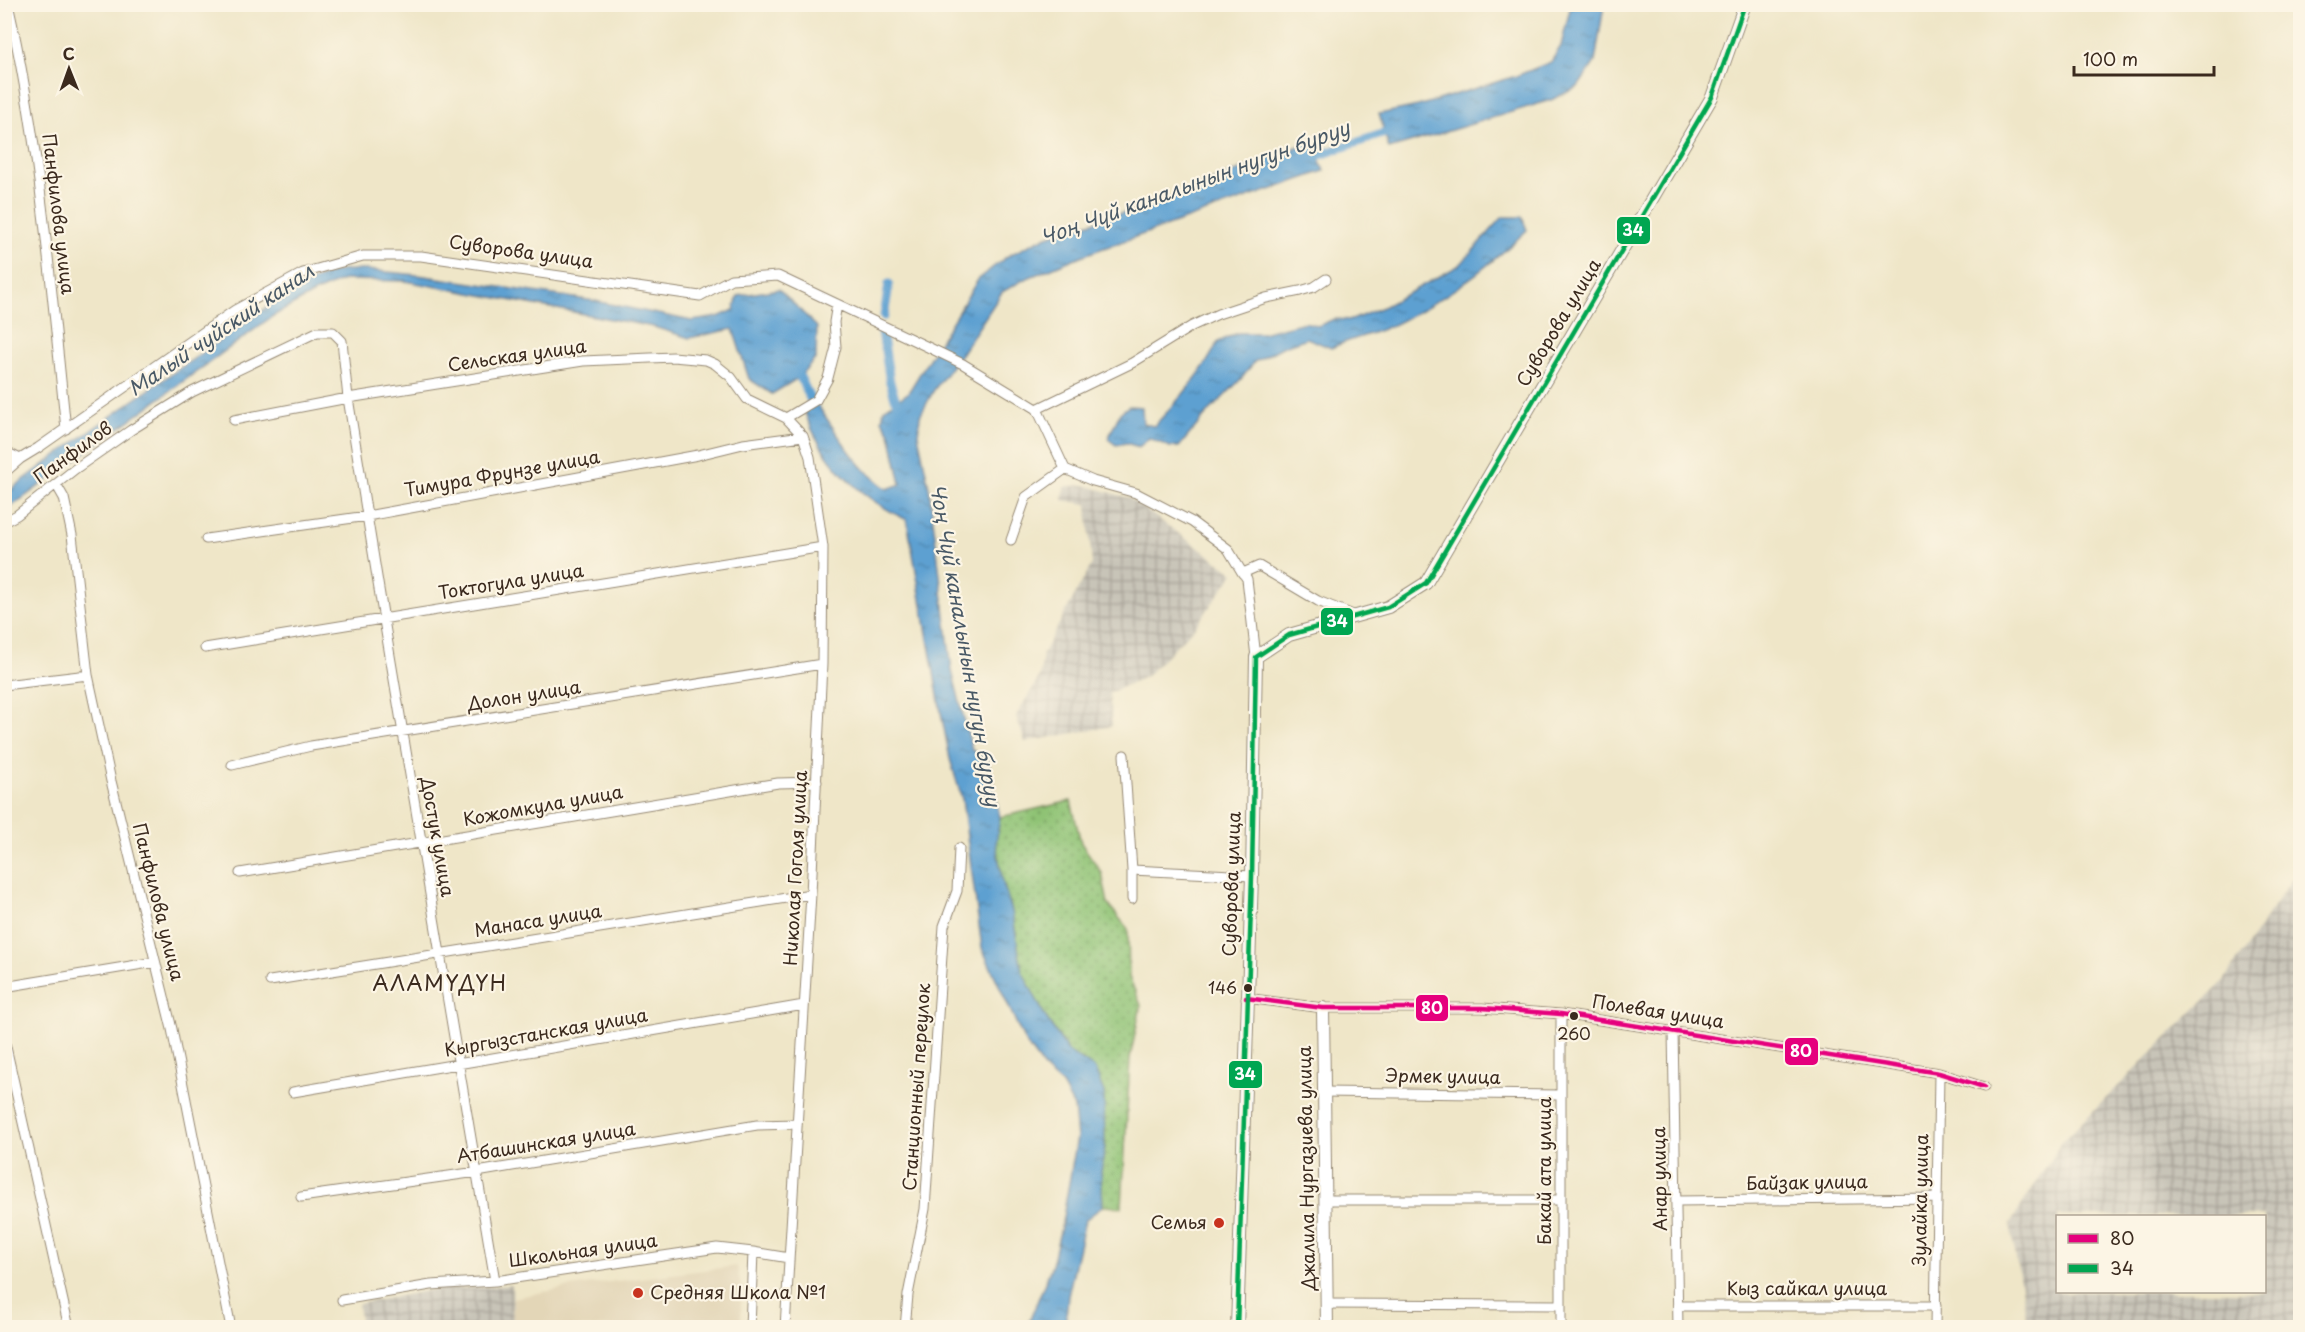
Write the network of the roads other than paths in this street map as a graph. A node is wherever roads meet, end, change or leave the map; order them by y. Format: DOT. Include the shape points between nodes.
graph roads {
  1 [pos="8,4"];
  2 [pos="1745,4"];
  3 [pos="1326,279"];
  4 [pos="837,304"];
  5 [pos="348,398"];
  6 [pos="1037,409"];
  7 [pos="786,418"];
  8 [pos="234,420"];
  9 [pos="66,429"];
  10 [pos="803,436"];
  11 [pos="4,451"];
  12 [pos="20,459"];
  13 [pos="1065,470"];
  14 [pos="4,473"];
  15 [pos="56,484"];
  16 [pos="367,516"];
  17 [pos="4,522"];
  18 [pos="206,539"];
  19 [pos="1011,540"];
  20 [pos="823,547"];
  21 [pos="1243,573"];
  22 [pos="1356,616"];
  23 [pos="384,620"];
  24 [pos="205,648"];
  25 [pos="1256,657"];
  26 [pos="822,664"];
  27 [pos="88,675"];
  28 [pos="4,685"];
  29 [pos="403,732"];
  30 [pos="1124,755"];
  31 [pos="232,765"];
  32 [pos="817,782"];
  33 [pos="421,843"];
  34 [pos="959,848"];
  35 [pos="1132,870"];
  36 [pos="240,873"];
  37 [pos="1252,876"];
  38 [pos="811,894"];
  39 [pos="1132,899"];
  40 [pos="441,953"];
  41 [pos="155,962"];
  42 [pos="270,981"];
  43 [pos="4,987"];
  44 [pos="1246,998"];
  45 [pos="804,1005"];
  46 [pos="1323,1008"];
  47 [pos="1561,1014"];
  48 [pos="1673,1030"];
  49 [pos="4,1038"];
  50 [pos="460,1065"];
  51 [pos="1939,1073"];
  52 [pos="1984,1087"];
  53 [pos="293,1092"];
  54 [pos="1324,1092"];
  55 [pos="1561,1095"];
  56 [pos="797,1125"];
  57 [pos="477,1172"];
  58 [pos="301,1197"];
  59 [pos="1937,1198"];
  60 [pos="1326,1200"];
  61 [pos="1561,1200"];
  62 [pos="1677,1200"];
  63 [pos="753,1252"];
  64 [pos="789,1258"];
  65 [pos="495,1281"];
  66 [pos="342,1300"];
  67 [pos="1327,1304"];
  68 [pos="1561,1305"];
  69 [pos="1678,1306"];
  70 [pos="1936,1306"];
  71 [pos="69,1328"];
  72 [pos="231,1328"];
  73 [pos="750,1328"];
  74 [pos="785,1328"];
  75 [pos="905,1328"];
  76 [pos="1237,1328"];
  77 [pos="1327,1328"];
  78 [pos="1561,1328"];
  79 [pos="1678,1328"];
  80 [pos="1935,1328"];
  1 -- 9 [label="street, Панфилова улица" via="48,256"];
  2 -- 22 [label="street, Суворова улица" via="1712,97 1426,583 1388,607"];
  3 -- 6 [label="street" via="1300,291 1218,314 1132,363"];
  4 -- 6 [label="street, Суворова улица" via="963,364"];
  4 -- 7 [label="street" via="836,347 828,378 816,400"];
  4 -- 9 [label="street, Суворова улица" via="778,276 731,279 700,296 422,256 363,256 303,273 235,310"];
  5 -- 7 [label="street, Сельская улица" via="583,361 683,358 715,364 731,377 747,399"];
  5 -- 8 [label="street, Сельская улица"];
  5 -- 15 [label="street, Панфилов" via="342,341 333,332 317,332 192,392"];
  5 -- 16 [label="street, Достук улица"];
  6 -- 13 [label="street"];
  7 -- 10 [label="street, Николая Гоголя улица"];
  9 -- 12 [label="street, Суворова улица"];
  10 -- 16 [label="street, Тимура Фрунзе улица"];
  10 -- 20 [label="street, Николая Гоголя улица" via="810,457"];
  11 -- 12 [label="street"];
  12 -- 14 [label="street, Суворова улица"];
  13 -- 19 [label="street" via="1026,497"];
  13 -- 21 [label="street, Суворова улица" via="1136,493 1192,522 1228,549"];
  15 -- 17 [label="street, Панфилов"];
  15 -- 27 [label="street, Панфилова улица" via="64,498 72,535"];
  16 -- 18 [label="street, Тимура Фрунзе улица"];
  16 -- 23 [label="street, Достук улица"];
  20 -- 23 [label="street, Токтогула улица"];
  20 -- 26 [label="street, Николая Гоголя улица"];
  21 -- 22 [label="street" via="1259,566 1318,601"];
  21 -- 25 [label="street, Суворова улица" via="1247,579"];
  22 -- 25 [label="street, Суворова улица" via="1289,635"];
  23 -- 24 [label="street, Токтогула улица"];
  23 -- 29 [label="street, Достук улица"];
  25 -- 37 [label="street, Суворова улица"];
  26 -- 29 [label="street, Долон улица"];
  26 -- 32 [label="street, Николая Гоголя улица"];
  27 -- 28 [label="street"];
  27 -- 41 [label="street, Панфилова улица"];
  29 -- 31 [label="street, Долон улица" via="311,746"];
  29 -- 33 [label="street, Достук улица"];
  30 -- 35 [label="street"];
  32 -- 33 [label="street, Кожомкула улица" via="778,783"];
  32 -- 38 [label="street, Николая Гоголя улица"];
  33 -- 36 [label="street, Кожомкула улица"];
  33 -- 40 [label="street, Достук улица"];
  34 -- 75 [label="street, Станционный переулок" via="957,891 944,927 925,1209"];
  35 -- 37 [label="street"];
  35 -- 39 [label="street"];
  37 -- 44 [label="street, Суворова улица"];
  38 -- 40 [label="street, Манаса улица"];
  38 -- 45 [label="street, Николая Гоголя улица"];
  40 -- 42 [label="street, Манаса улица"];
  40 -- 50 [label="street, Достук улица"];
  41 -- 43 [label="street"];
  41 -- 72 [label="street, Панфилова улица" via="172,1029"];
  44 -- 46 [label="street, Полевая улица"];
  44 -- 76 [label="street, Суворова улица"];
  45 -- 50 [label="street, Кыргызстанская улица"];
  45 -- 56 [label="street, Николая Гоголя улица"];
  46 -- 47 [label="street, Полевая улица" via="1482,1008"];
  46 -- 54 [label="street, Джалила Нургазиева улица"];
  47 -- 48 [label="street, Полевая улица"];
  47 -- 55 [label="street, Бакай ата улица"];
  48 -- 51 [label="street, Полевая улица"];
  48 -- 62 [label="street, Анар улица"];
  49 -- 71 [label="street"];
  50 -- 53 [label="street, Кыргызстанская улица"];
  50 -- 57 [label="street, Достук улица"];
  51 -- 52 [label="street, Полевая улица"];
  51 -- 59 [label="street, Зулайка улица"];
  54 -- 55 [label="street, Эрмек улица"];
  54 -- 60 [label="street, Джалила Нургазиева улица"];
  55 -- 61 [label="street, Бакай ата улица"];
  56 -- 57 [label="street, Атбашинская улица" via="757,1125"];
  56 -- 64 [label="street, Николая Гоголя улица"];
  57 -- 58 [label="street, Атбашинская улица"];
  57 -- 65 [label="street, Достук улица"];
  59 -- 62 [label="street, Байзак улица"];
  59 -- 70 [label="street, Зулайка улица"];
  60 -- 61 [label="street"];
  60 -- 67 [label="street, Джалила Нургазиева улица"];
  61 -- 68 [label="street, Бакай ата улица"];
  62 -- 69 [label="street, Анар улица"];
  63 -- 64 [label="street, Школьная улица"];
  63 -- 65 [label="street, Школьная улица" via="717,1248"];
  63 -- 73 [label="street"];
  64 -- 74 [label="street, Николая Гоголя улица"];
  65 -- 66 [label="street, Школьная улица" via="431,1285"];
  67 -- 68 [label="street"];
  67 -- 77 [label="street, Джалила Нургазиева улица"];
  68 -- 78 [label="street, Бакай ата улица"];
  69 -- 70 [label="street, Кыз сайкал улица"];
  69 -- 79 [label="street, Анар улица"];
  70 -- 80 [label="street, Зулайка улица"];
}
